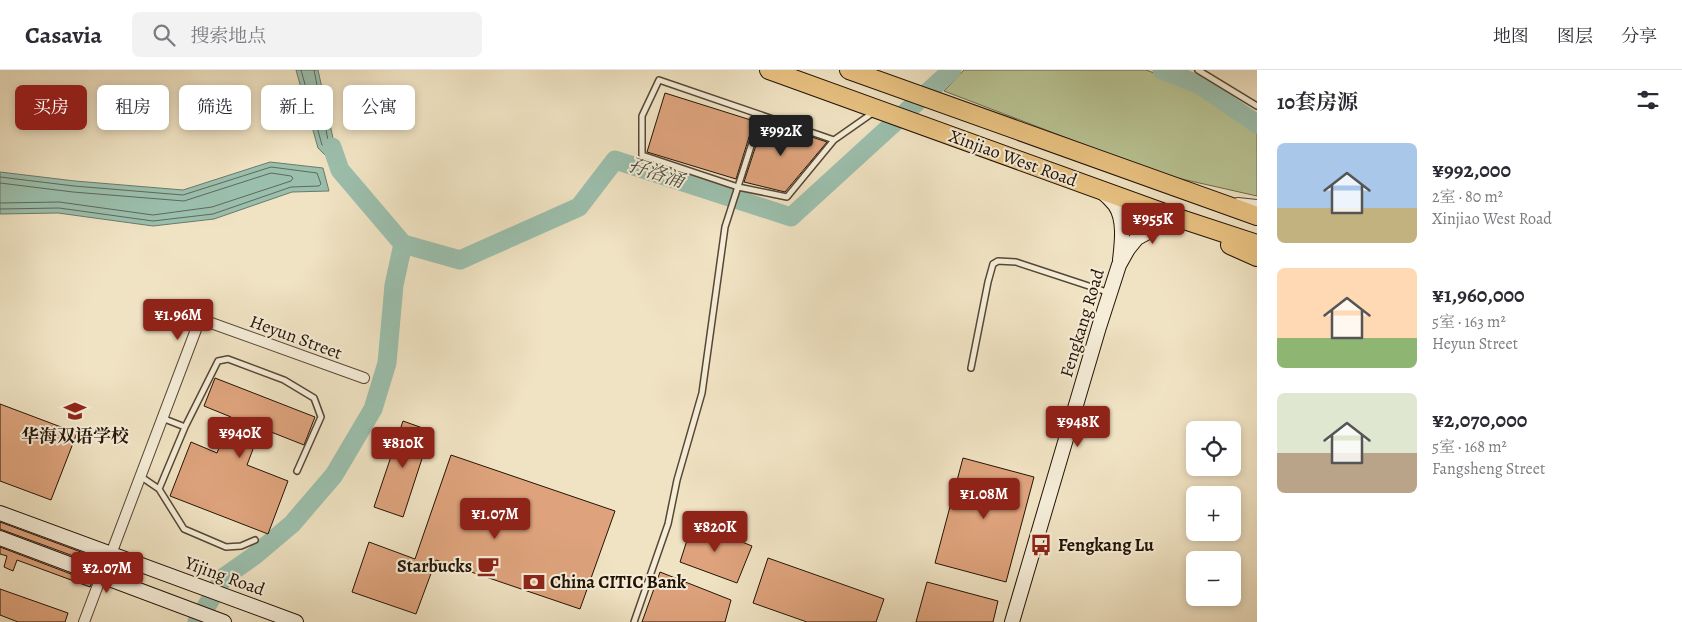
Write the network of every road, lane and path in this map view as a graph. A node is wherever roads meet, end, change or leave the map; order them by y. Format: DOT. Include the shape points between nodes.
graph roads {
  1 [pos="769,70"];
  2 [pos="850,70"];
  3 [pos="1198,70"];
  4 [pos="1257,106"];
  5 [pos="879,109"];
  6 [pos="761,115"];
  7 [pos="834,140"];
  8 [pos="738,187"];
  9 [pos="1101,190"];
  10 [pos="1203,198"];
  11 [pos="1257,205"];
  12 [pos="1257,216"];
  13 [pos="1181,219"];
  14 [pos="1257,244"];
  15 [pos="1257,257"];
  16 [pos="1119,266"];
  17 [pos="1110,293"];
  18 [pos="971,368"];
  19 [pos="364,378"];
  20 [pos="162,418"];
  21 [pos="185,427"];
  22 [pos="297,471"];
  23 [pos="140,476"];
  24 [pos="158,489"];
  25 [pos="0,513"];
  26 [pos="0,538"];
  27 [pos="255,540"];
  28 [pos="110,554"];
  29 [pos="101,577"];
  30 [pos="84,622"];
  31 [pos="224,622"];
  32 [pos="296,622"];
  33 [pos="634,622"];
  34 [pos="1012,622"];
  1 -- 5 [label="highway, Xinjiao West Road"];
  2 -- 10 [label="highway, Xinjiao West Road"];
  3 -- 4 [label="lane"];
  5 -- 7 [label="lane"];
  5 -- 9 [label="highway, Xinjiao West Road"];
  6 -- 7 [label="lane"];
  6 -- 8 [label="lane"];
  6 -- 8 [label="lane" via="659,80 642,116 642,155"];
  7 -- 8 [label="lane" via="787,197"];
  8 -- 33 [label="lane" via="725,227 702,393 668,524"];
  9 -- 13 [label="highway, Xinjiao West Road"];
  9 -- 16 [label="main road" via="1120,216 1122,242"];
  10 -- 11 [label="street"];
  10 -- 12 [label="highway, Xinjiao West Road"];
  13 -- 14 [label="highway, Xinjiao West Road"];
  13 -- 15 [label="highway"];
  13 -- 16 [label="main road" via="1137,238"];
  16 -- 17 [label="main road, Fengkang Road"];
  17 -- 18 [label="lane" via="1016,262 998,261 993,264 989,275"];
  17 -- 34 [label="main road, Fengkang Road"];
  19 -- 20 [label="street, Heyun Street" via="200,319"];
  20 -- 21 [label="lane"];
  20 -- 23 [label="street, Heyun Street"];
  21 -- 22 [label="lane" via="218,361 228,359 284,380 314,398 321,417"];
  21 -- 24 [label="lane"];
  23 -- 24 [label="lane"];
  23 -- 28 [label="street, Heyun Street"];
  24 -- 27 [label="lane" via="184,529 226,547 242,546"];
  25 -- 28 [label="main road, Yijing Road"];
  26 -- 29 [label="main road"];
  28 -- 32 [label="main road, Yijing Road"];
  29 -- 30 [label="street"];
  29 -- 31 [label="main road"];
}
